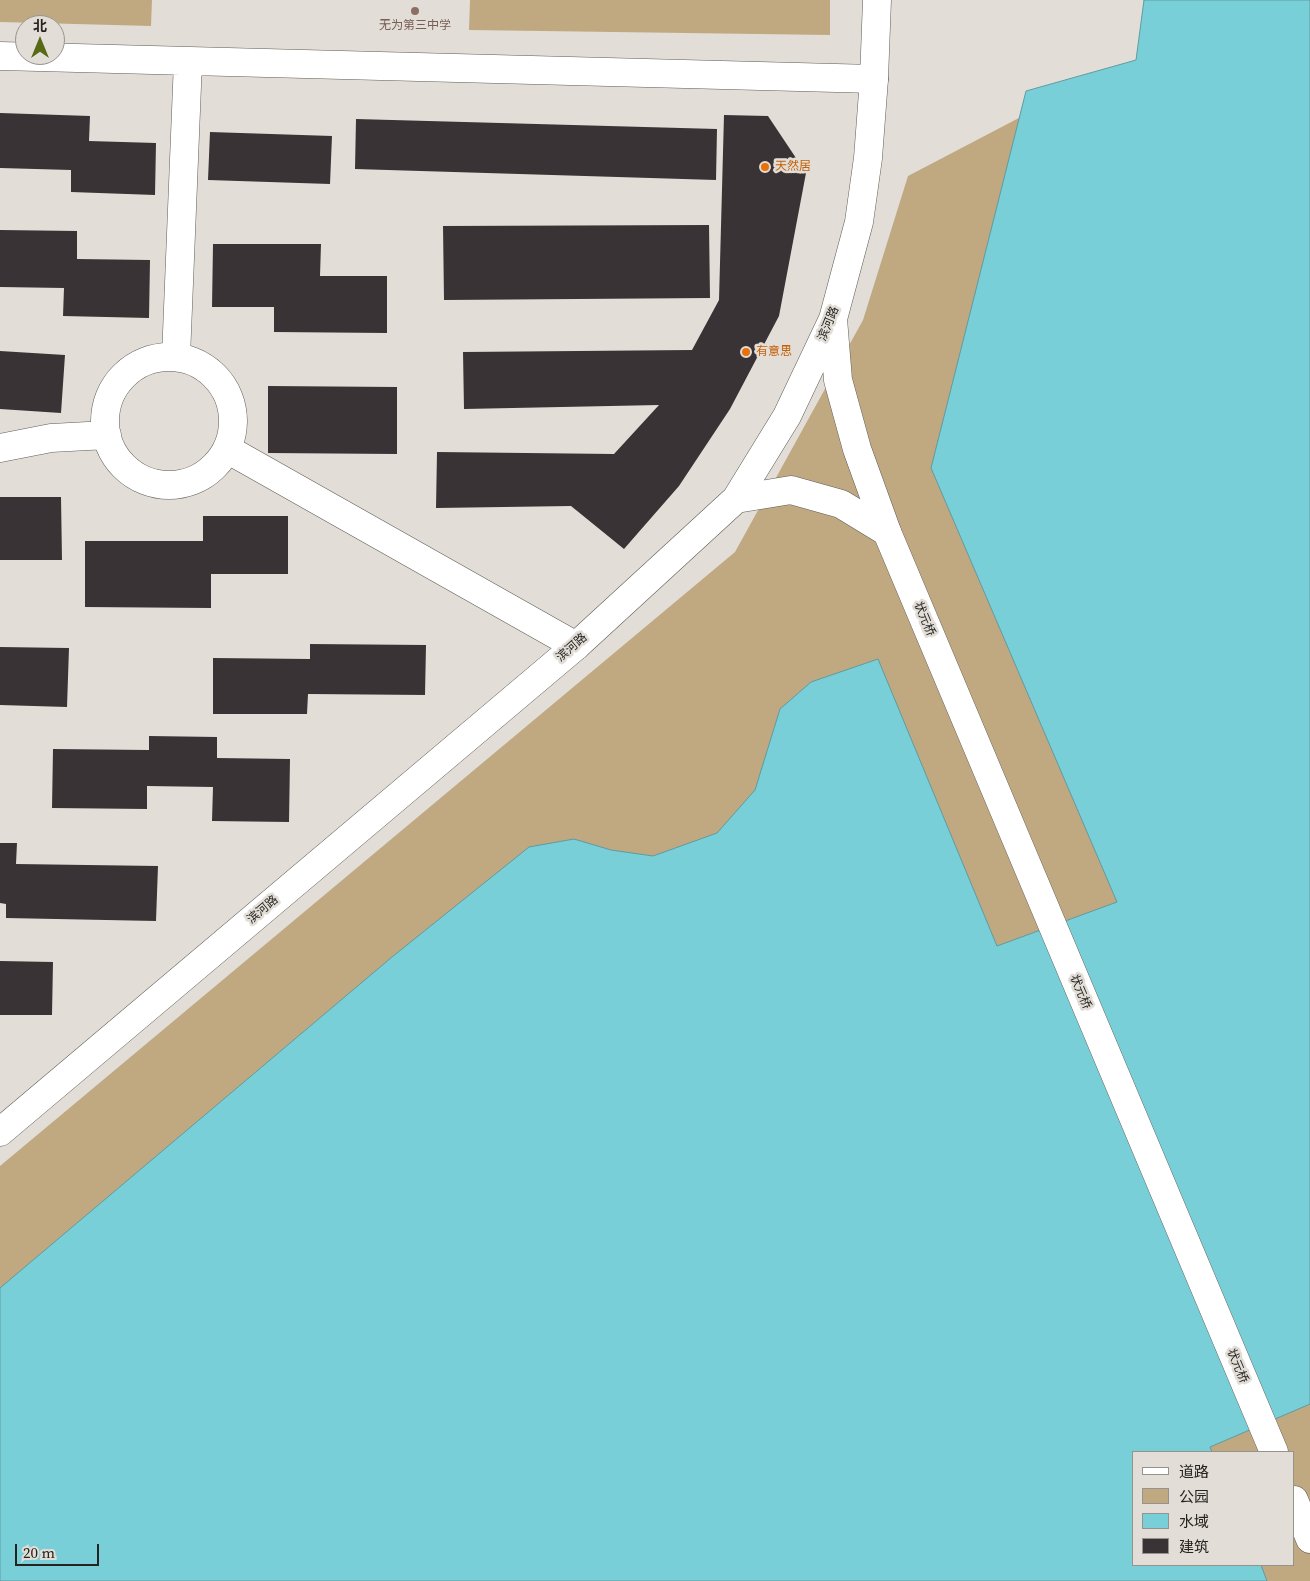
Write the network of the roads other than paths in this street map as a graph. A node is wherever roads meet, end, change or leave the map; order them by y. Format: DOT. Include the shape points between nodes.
graph roads {
  1 [pos="877,0"];
  2 [pos="0,56"];
  3 [pos="188,61"];
  4 [pos="874,79"];
  5 [pos="832,319"];
  6 [pos="176,357"];
  7 [pos="107,435"];
  8 [pos="0,448"];
  9 [pos="227,449"];
  10 [pos="736,499"];
  11 [pos="887,532"];
  12 [pos="576,646"];
  13 [pos="0,1132"];
  14 [pos="1274,1451"];
  15 [pos="1295,1502"];
  16 [pos="1310,1539"];
  1 -- 4 [label="street, 滨河路"];
  2 -- 3 [label="street"];
  3 -- 4 [label="street"];
  3 -- 6 [label="street"];
  4 -- 5 [label="street, 滨河路" via="859,222"];
  5 -- 10 [label="street, 滨河路" via="787,416"];
  5 -- 11 [label="street, 状元桥" via="838,380 857,449"];
  6 -- 7 [label="street" via="153,358 133,367 116,383 107,403 104,425"];
  6 -- 9 [label="street" via="195,362 212,373 225,389 232,408 233,429"];
  7 -- 8 [label="street" via="52,438"];
  7 -- 9 [label="street" via="122,465 140,478 159,484 180,484 199,478"];
  9 -- 12 [label="street"];
  10 -- 11 [label="street" via="791,490 841,504"];
  10 -- 12 [label="street, 滨河路"];
  11 -- 14 [label="street, 状元桥"];
  12 -- 13 [label="street, 滨河路"];
  15 -- 16 [label="street"];
}
